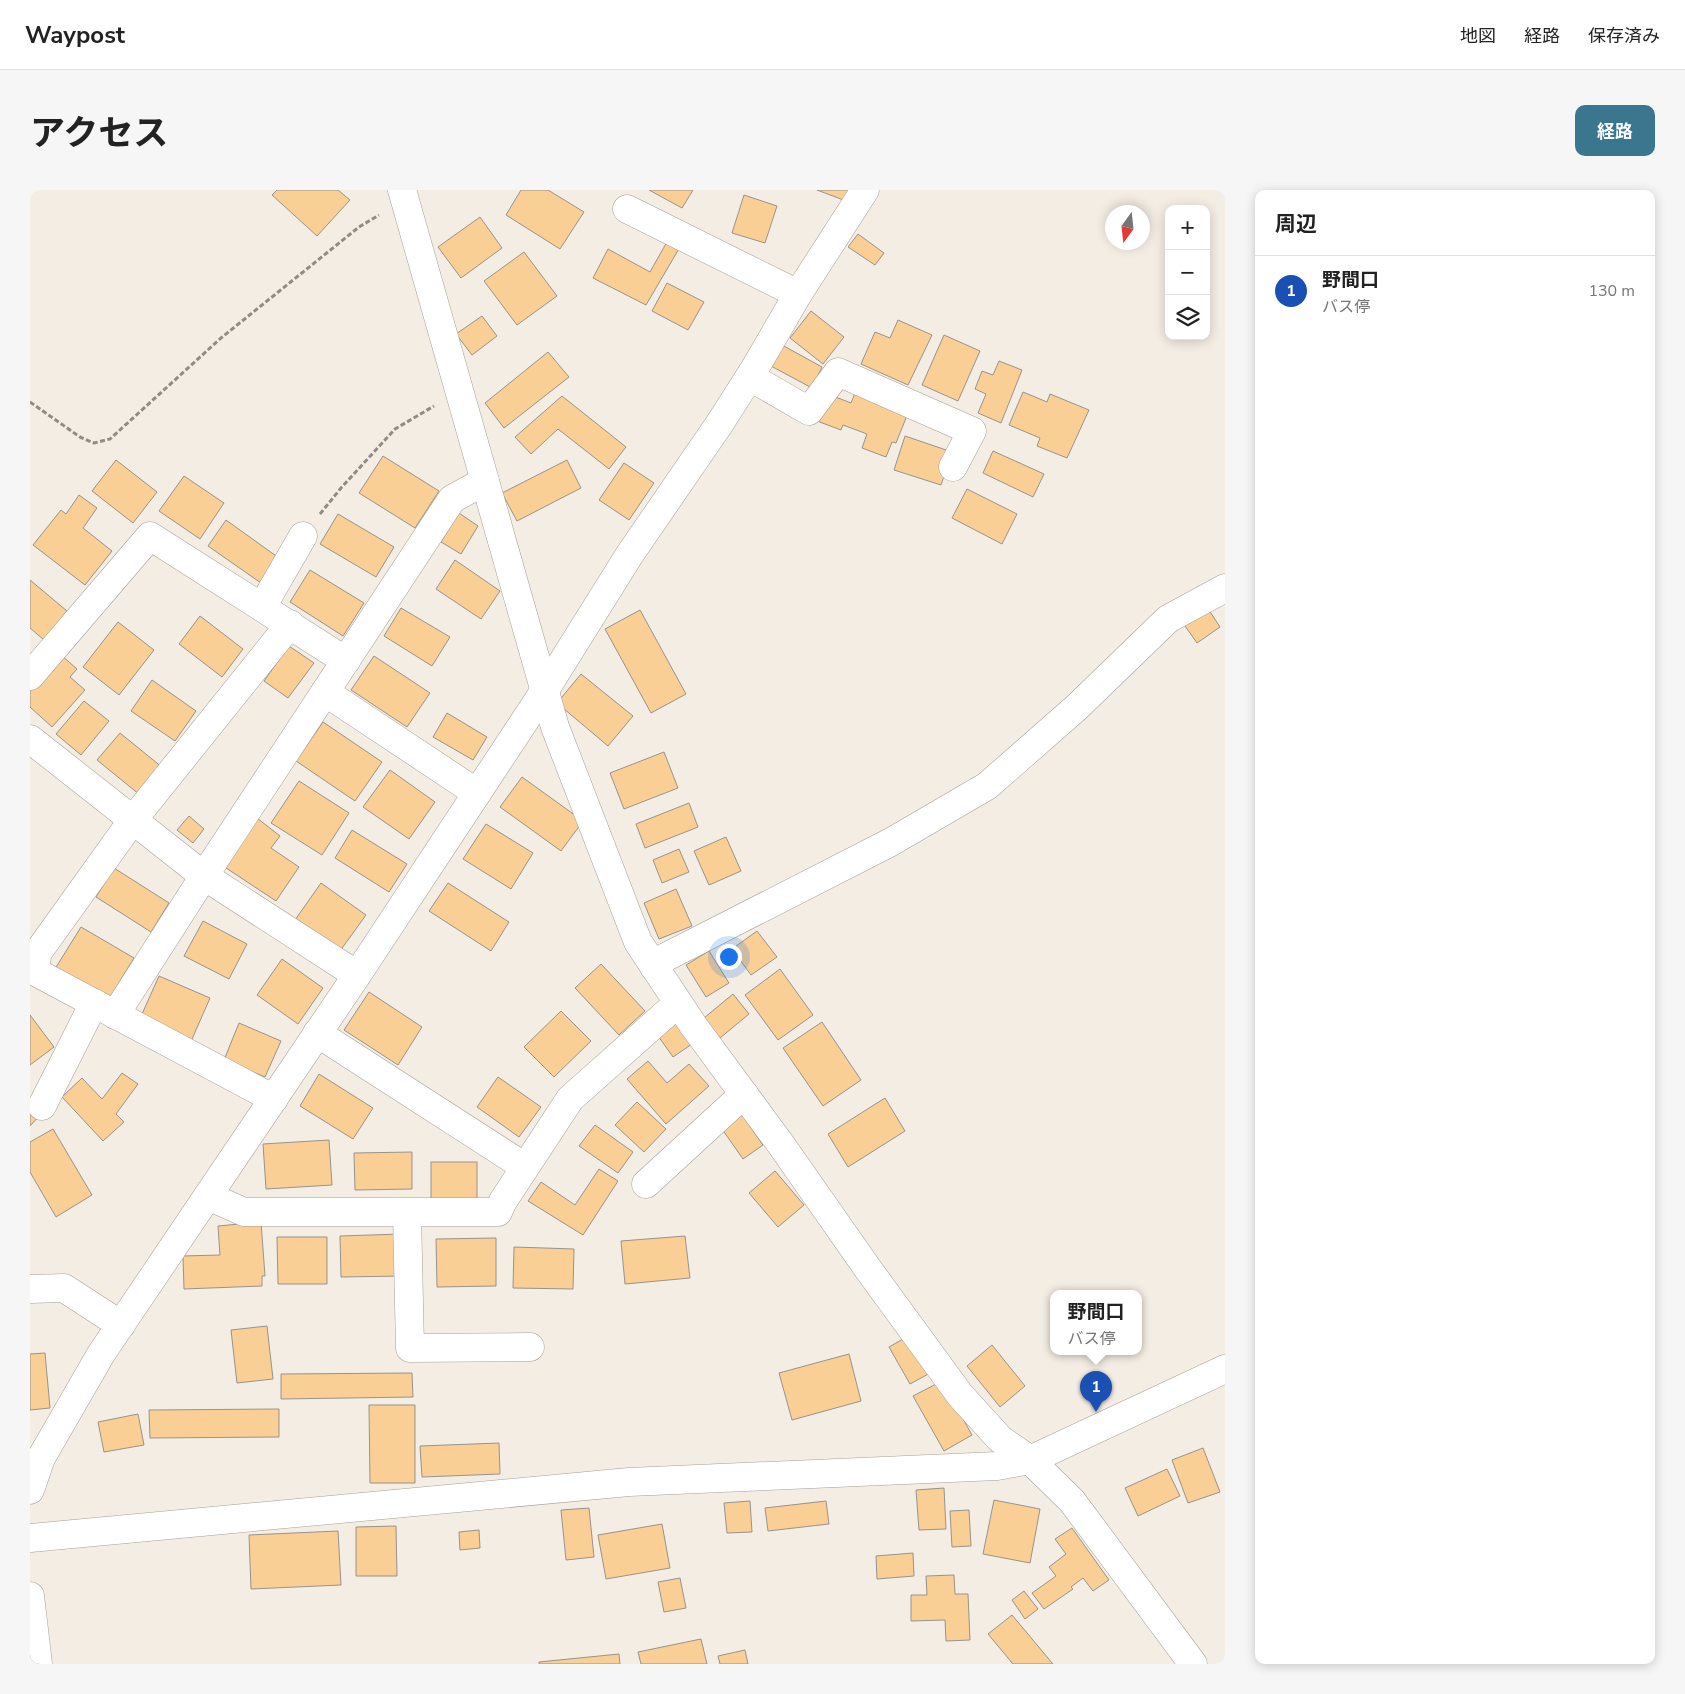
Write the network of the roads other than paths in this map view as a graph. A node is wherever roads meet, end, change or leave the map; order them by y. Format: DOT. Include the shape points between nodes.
graph roads {
  1 [pos="865,190"];
  2 [pos="404,195"];
  3 [pos="627,209"];
  4 [pos="798,294"];
  5 [pos="750,377"];
  6 [pos="953,467"];
  7 [pos="485,482"];
  8 [pos="303,536"];
  9 [pos="1225,588"];
  10 [pos="262,607"];
  11 [pos="290,624"];
  12 [pos="346,661"];
  13 [pos="30,676"];
  14 [pos="545,690"];
  15 [pos="325,692"];
  16 [pos="30,739"];
  17 [pos="477,793"];
  18 [pos="132,821"];
  19 [pos="204,876"];
  20 [pos="654,967"];
  21 [pos="32,969"];
  22 [pos="357,975"];
  23 [pos="678,1003"];
  24 [pos="105,1009"];
  25 [pos="317,1033"];
  26 [pos="744,1094"];
  27 [pos="274,1098"];
  28 [pos="42,1106"];
  29 [pos="526,1166"];
  30 [pos="646,1184"];
  31 [pos="208,1196"];
  32 [pos="407,1213"];
  33 [pos="30,1290"];
  34 [pos="121,1325"];
  35 [pos="530,1347"];
  36 [pos="1225,1369"];
  37 [pos="1030,1460"];
  38 [pos="30,1490"];
  39 [pos="30,1538"];
  40 [pos="30,1596"];
  41 [pos="38,1664"];
  42 [pos="1193,1664"];
  1 -- 4 [label="street"];
  2 -- 7 [label="street"];
  3 -- 4 [label="street"];
  4 -- 5 [label="street"];
  5 -- 6 [label="street" via="809,411 838,372 972,431"];
  5 -- 14 [label="street" via="630,554"];
  7 -- 12 [label="street" via="452,499"];
  7 -- 14 [label="street"];
  8 -- 10 [label="street"];
  9 -- 20 [label="street" via="1168,619 1076,708 987,786 891,842 664,958"];
  10 -- 11 [label="street"];
  10 -- 13 [label="street" via="150,536"];
  11 -- 12 [label="street"];
  11 -- 18 [label="street"];
  12 -- 15 [label="street"];
  14 -- 17 [label="street"];
  14 -- 20 [label="street" via="555,727 634,934"];
  15 -- 17 [label="street"];
  15 -- 19 [label="street"];
  16 -- 18 [label="street"];
  17 -- 22 [label="street"];
  18 -- 19 [label="street"];
  18 -- 21 [label="street" via="38,952"];
  19 -- 22 [label="street"];
  19 -- 24 [label="street"];
  20 -- 23 [label="street"];
  21 -- 24 [label="street"];
  22 -- 25 [label="street"];
  23 -- 26 [label="street"];
  23 -- 29 [label="street" via="570,1099"];
  24 -- 27 [label="street"];
  24 -- 28 [label="street"];
  25 -- 27 [label="street"];
  25 -- 29 [label="street"];
  26 -- 30 [label="street"];
  26 -- 37 [label="street" via="960,1395 1000,1439"];
  27 -- 31 [label="street"];
  29 -- 32 [label="street" via="498,1212"];
  31 -- 32 [label="street" via="244,1212"];
  31 -- 34 [label="street"];
  32 -- 35 [label="street" via="410,1348"];
  33 -- 34 [label="street" via="64,1288"];
  34 -- 38 [label="street" via="41,1458"];
  36 -- 37 [label="street"];
  37 -- 39 [label="street" via="997,1466 630,1482"];
  37 -- 42 [label="street" via="1072,1501"];
  40 -- 41 [label="street"];
}
